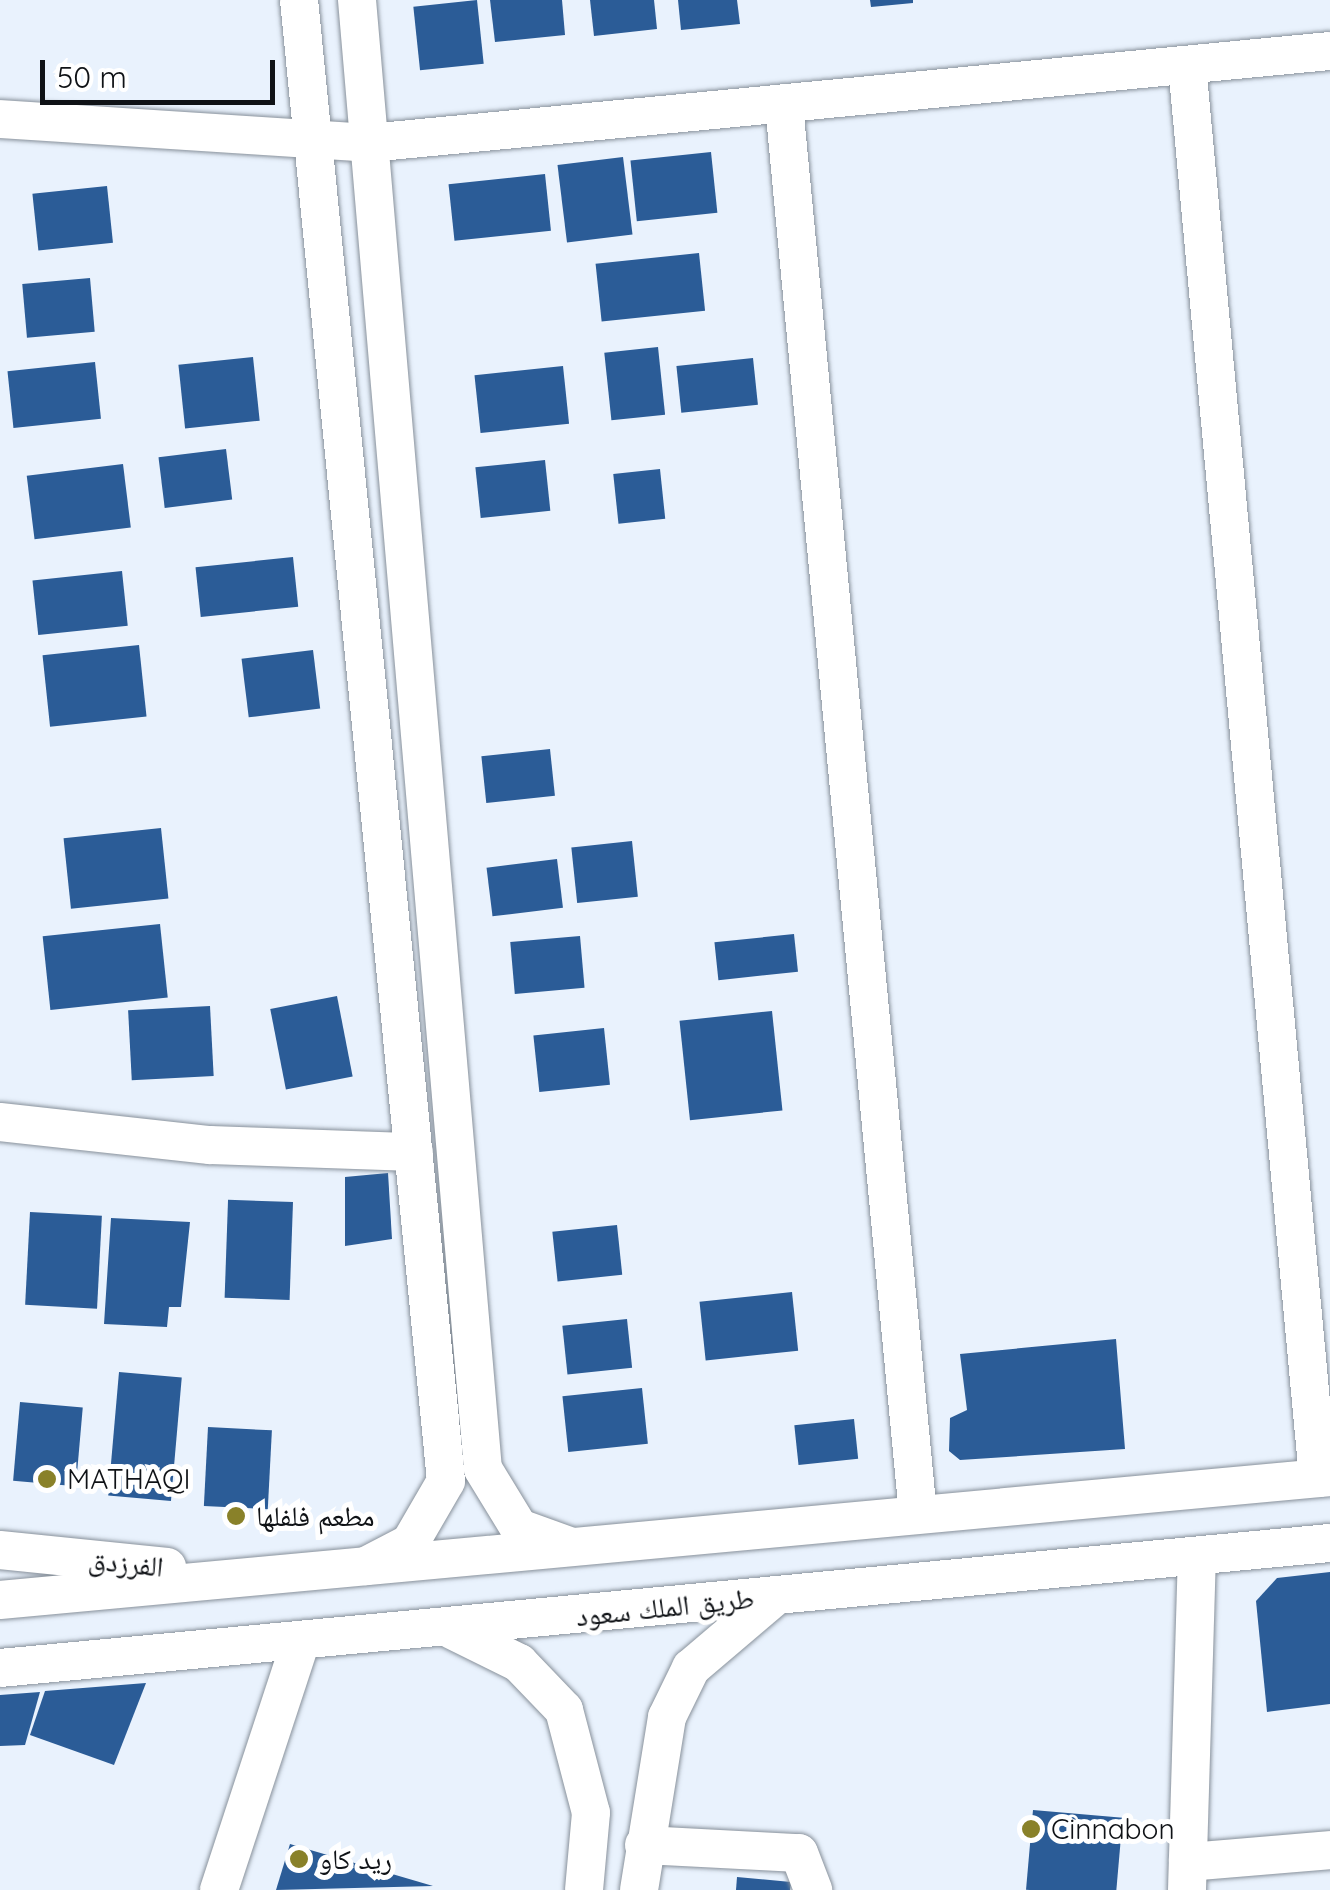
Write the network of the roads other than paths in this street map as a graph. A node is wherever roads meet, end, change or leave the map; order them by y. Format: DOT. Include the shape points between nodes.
graph roads {
  1 [pos="299,0"];
  2 [pos="357,0"];
  3 [pos="1330,51"];
  4 [pos="1187,66"];
  5 [pos="784,105"];
  6 [pos="0,119"];
  7 [pos="313,143"];
  8 [pos="369,144"];
  9 [pos="0,1122"];
  10 [pos="414,1152"];
  11 [pos="1324,1477"];
  12 [pos="918,1514"];
  13 [pos="1330,1543"];
  14 [pos="568,1546"];
  15 [pos="0,1550"];
  16 [pos="1198,1556"];
  17 [pos="366,1566"];
  18 [pos="252,1576"];
  19 [pos="777,1596"];
  20 [pos="0,1600"];
  21 [pos="450,1629"];
  22 [pos="302,1642"];
  23 [pos="0,1668"];
  24 [pos="644,1845"];
  25 [pos="1330,1850"];
  26 [pos="1188,1876"];
  27 [pos="219,1890"];
  28 [pos="584,1890"];
  29 [pos="639,1890"];
  30 [pos="813,1890"];
  1 -- 7 [label="street"];
  2 -- 8 [label="street"];
  3 -- 4 [label="street"];
  4 -- 5 [label="street"];
  4 -- 11 [label="street"];
  5 -- 8 [label="street"];
  5 -- 12 [label="street"];
  6 -- 7 [label="street"];
  7 -- 8 [label="street"];
  7 -- 10 [label="street"];
  8 -- 14 [label="street" via="484,1469 519,1528"];
  9 -- 10 [label="street" via="210,1145"];
  10 -- 17 [label="street" via="446,1481 410,1543"];
  11 -- 12 [label="street"];
  12 -- 14 [label="street"];
  13 -- 16 [label="street, طريق الملك سعود"];
  14 -- 17 [label="street"];
  15 -- 18 [label="street, الفرزدق"];
  16 -- 19 [label="street, طريق الملك سعود"];
  16 -- 26 [label="street"];
  17 -- 18 [label="street"];
  18 -- 20 [label="street"];
  19 -- 21 [label="street, طريق الملك سعود"];
  19 -- 24 [label="street" via="691,1668 667,1717"];
  21 -- 22 [label="street, طريق الملك سعود"];
  21 -- 28 [label="street" via="520,1663 564,1710 591,1813"];
  22 -- 23 [label="street, طريق الملك سعود"];
  22 -- 27 [label="street"];
  24 -- 29 [label="street"];
  24 -- 30 [label="street" via="799,1853"];
  25 -- 26 [label="street"];
}
